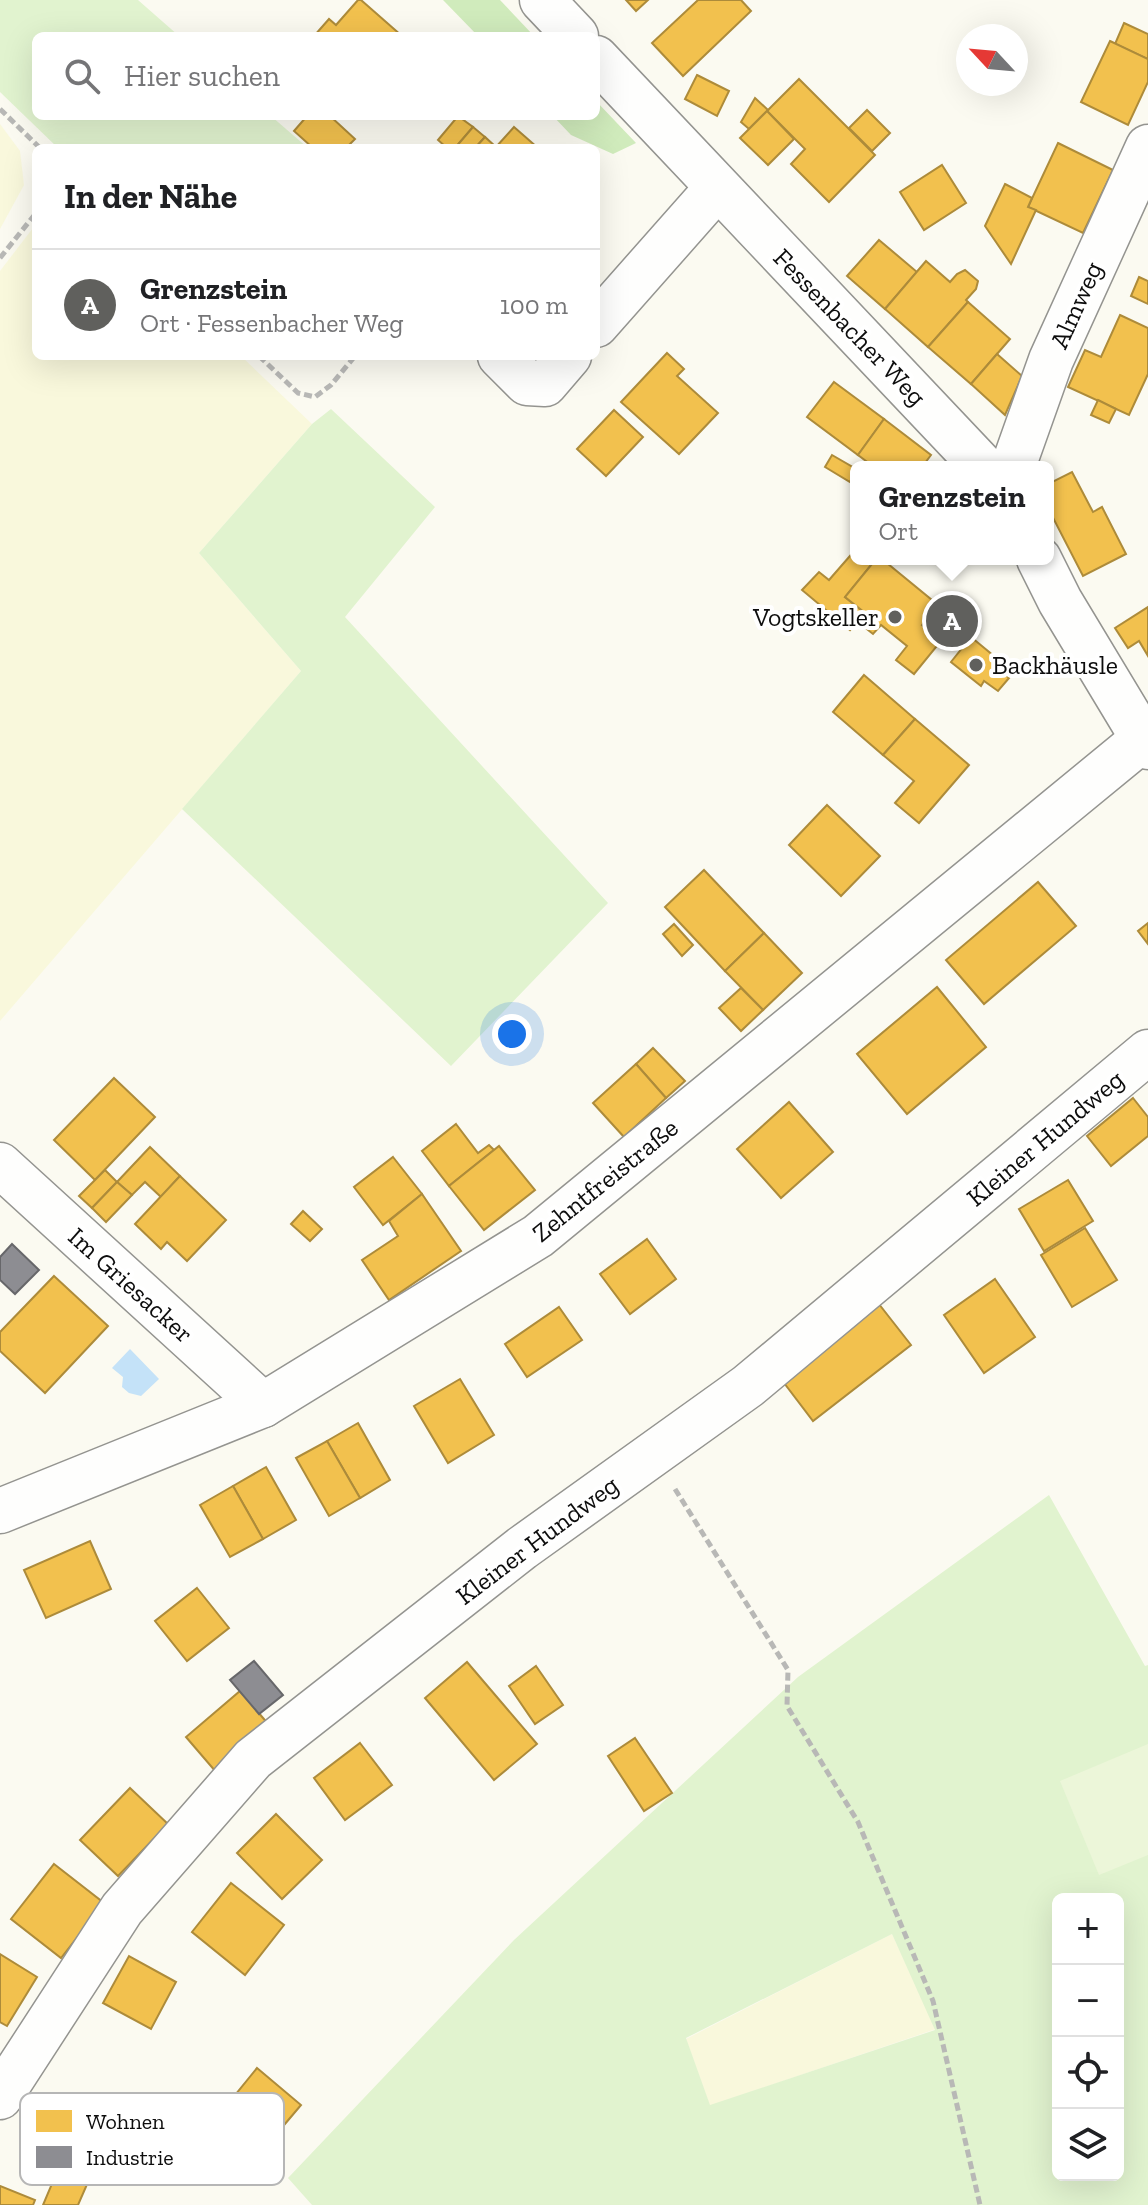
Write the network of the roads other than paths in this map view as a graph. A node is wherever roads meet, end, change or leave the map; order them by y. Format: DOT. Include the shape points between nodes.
graph roads {
  1 [pos="542,0"];
  2 [pos="572,32"];
  3 [pos="600,62"];
  4 [pos="1148,147"];
  5 [pos="717,188"];
  6 [pos="600,320"];
  7 [pos="504,360"];
  8 [pos="566,360"];
  9 [pos="977,461"];
  10 [pos="1015,461"];
  11 [pos="1042,565"];
  12 [pos="1146,741"];
  13 [pos="1148,1052"];
  14 [pos="0,1165"];
  15 [pos="263,1405"];
  16 [pos="0,1511"];
  17 [pos="0,2097"];
  1 -- 2 [label="street"];
  3 -- 5 [label="street, Fessenbacher Weg"];
  4 -- 10 [label="street, Almweg" via="1051,360"];
  5 -- 6 [label="street"];
  5 -- 9 [label="street, Fessenbacher Weg"];
  7 -- 8 [label="street" via="527,383 545,384"];
  11 -- 12 [label="street"];
  12 -- 15 [label="street, Zehntfreistraße" via="538,1236"];
  13 -- 17 [label="street, Kleiner Hundweg" via="748,1386 522,1548 253,1759 122,1909"];
  14 -- 15 [label="street, Im Griesacker"];
  15 -- 16 [label="street, Zehntfreistraße"];
}
